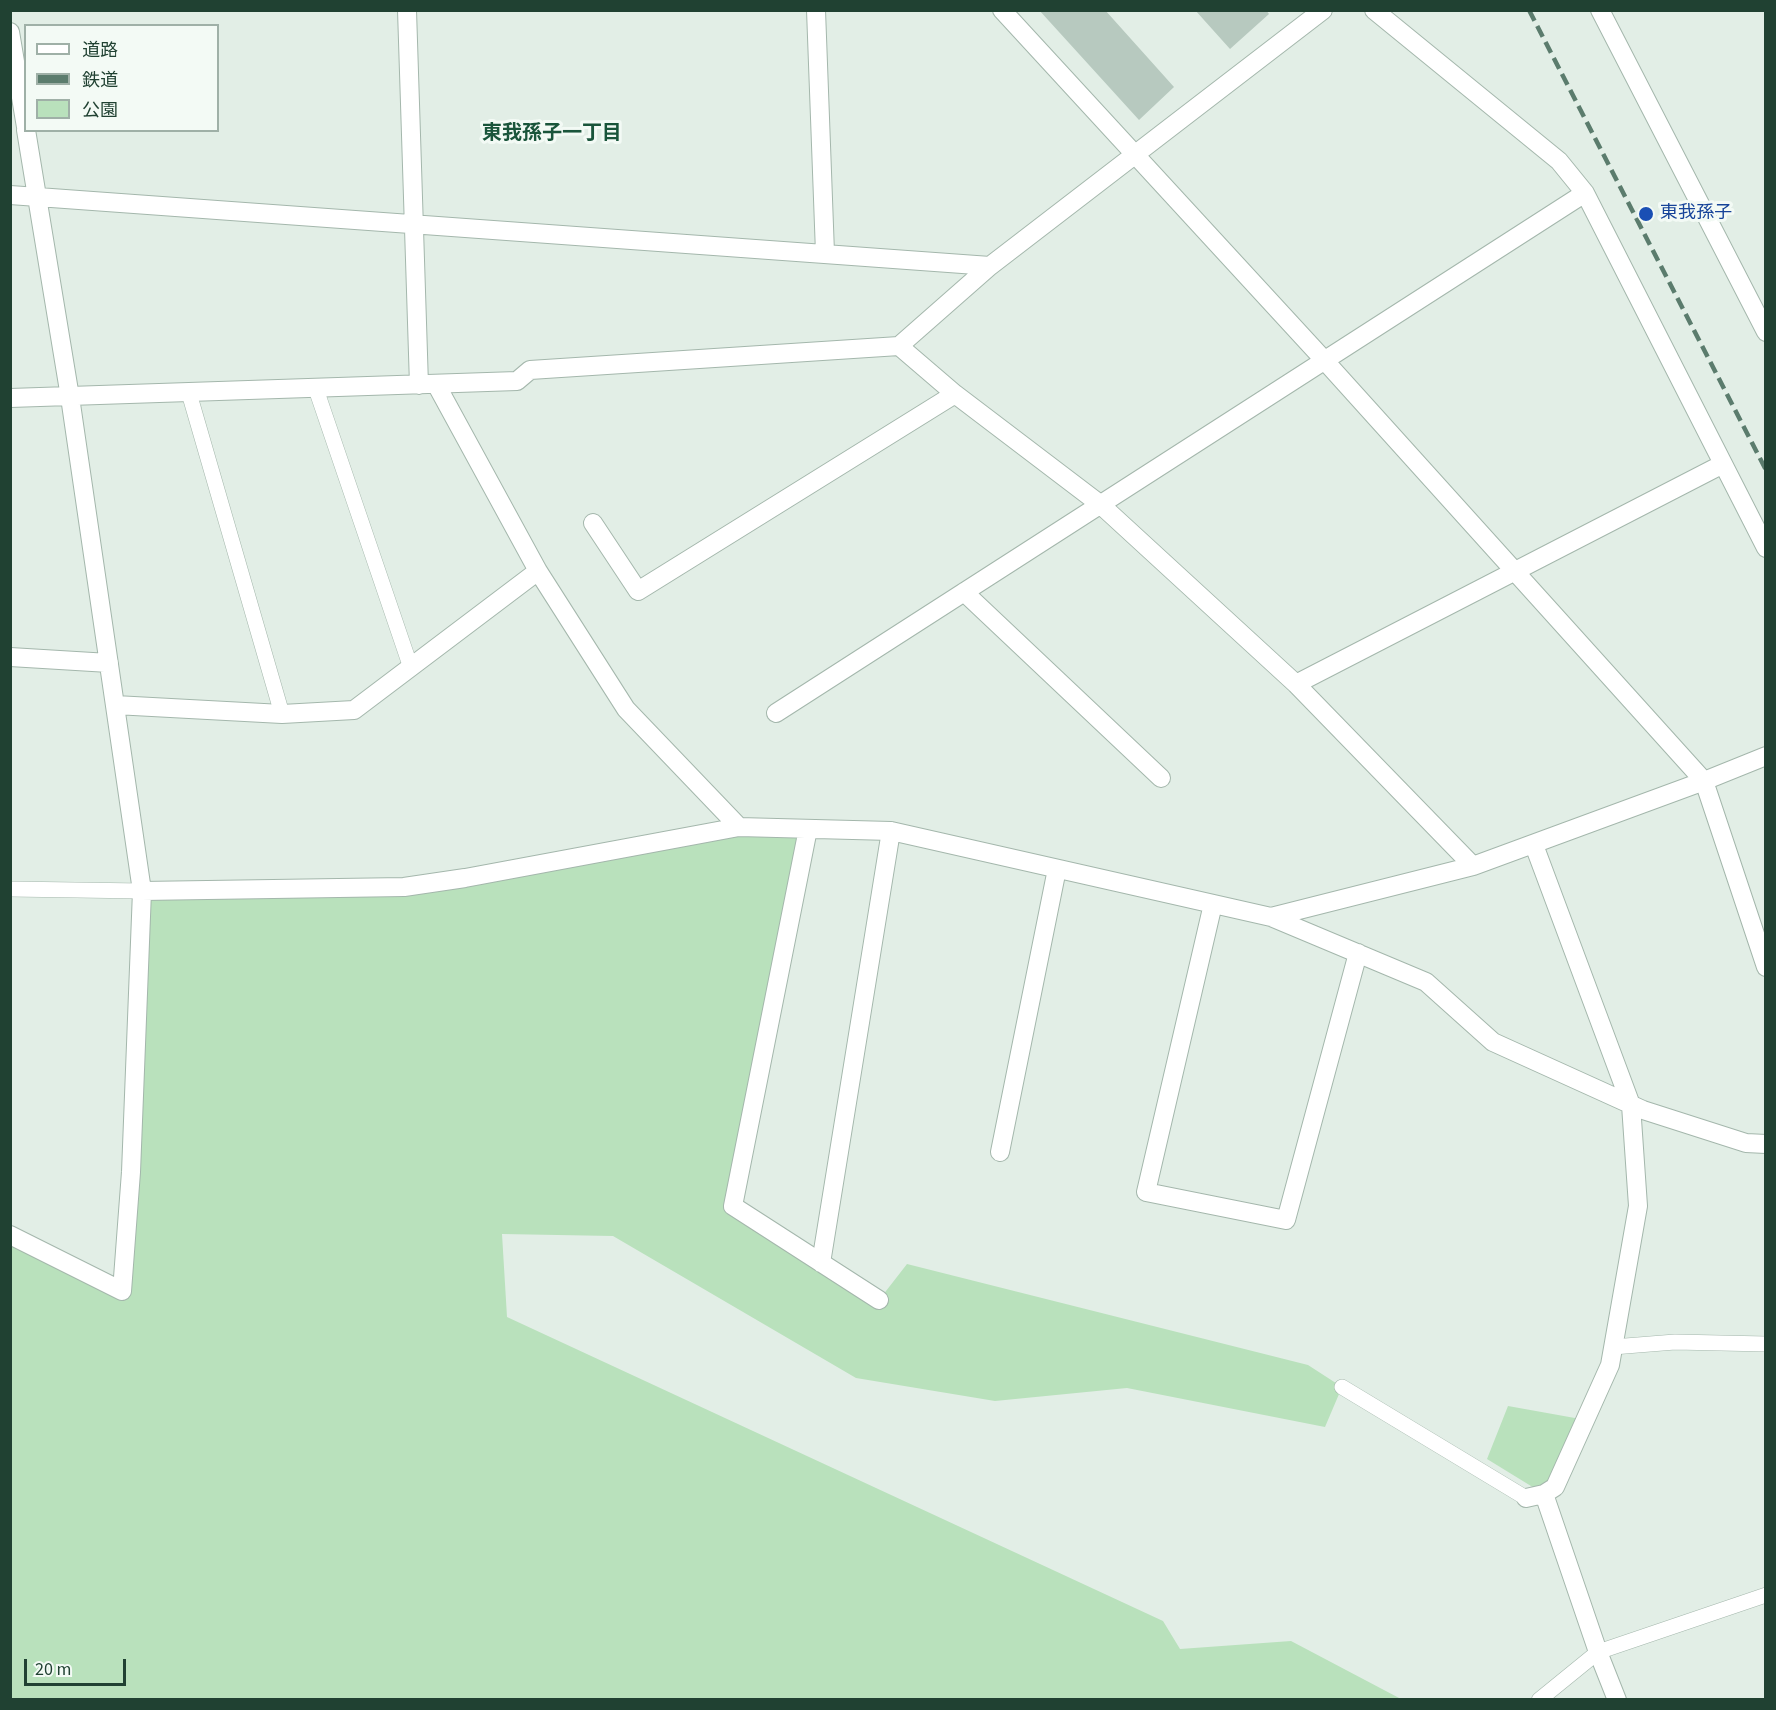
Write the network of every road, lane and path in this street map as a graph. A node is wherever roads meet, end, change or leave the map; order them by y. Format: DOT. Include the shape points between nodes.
graph roads {
  1 [pos="407,10"];
  2 [pos="816,10"];
  3 [pos="1002,10"];
  4 [pos="1323,10"];
  5 [pos="1374,10"];
  6 [pos="1600,10"];
  7 [pos="10,32"];
  8 [pos="24,117"];
  9 [pos="26,132"];
  10 [pos="1136,153"];
  11 [pos="1586,193"];
  12 [pos="10,195"];
  13 [pos="37,197"];
  14 [pos="414,226"];
  15 [pos="825,253"];
  16 [pos="990,266"];
  17 [pos="1766,332"];
  18 [pos="899,346"];
  19 [pos="1325,361"];
  20 [pos="428,384"];
  21 [pos="316,389"];
  22 [pos="189,393"];
  23 [pos="955,394"];
  24 [pos="70,397"];
  25 [pos="10,398"];
  26 [pos="1723,464"];
  27 [pos="1101,505"];
  28 [pos="593,523"];
  29 [pos="1766,548"];
  30 [pos="1515,570"];
  31 [pos="538,571"];
  32 [pos="964,592"];
  33 [pos="10,657"];
  34 [pos="109,663"];
  35 [pos="411,668"];
  36 [pos="1296,684"];
  37 [pos="115,705"];
  38 [pos="776,713"];
  39 [pos="282,714"];
  40 [pos="1766,756"];
  41 [pos="1161,778"];
  42 [pos="1704,782"];
  43 [pos="739,827"];
  44 [pos="808,829"];
  45 [pos="891,831"];
  46 [pos="1534,845"];
  47 [pos="1473,866"];
  48 [pos="1057,869"];
  49 [pos="10,889"];
  50 [pos="142,891"];
  51 [pos="1213,904"];
  52 [pos="1271,917"];
  53 [pos="1358,953"];
  54 [pos="1766,967"];
  55 [pos="1631,1105"];
  56 [pos="1766,1144"];
  57 [pos="1000,1152"];
  58 [pos="10,1235"];
  59 [pos="820,1263"];
  60 [pos="879,1300"];
  61 [pos="1766,1344"];
  62 [pos="1613,1347"];
  63 [pos="1342,1387"];
  64 [pos="1535,1496"];
  65 [pos="1766,1595"];
  66 [pos="1598,1652"];
  67 [pos="1539,1700"];
  68 [pos="1617,1700"];
  1 -- 14 [label="street"];
  2 -- 15 [label="street"];
  3 -- 10 [label="street"];
  4 -- 10 [label="street"];
  5 -- 11 [label="street" via="1559,161"];
  6 -- 17 [label="street"];
  7 -- 8 [label="street"];
  9 -- 13 [label="street"];
  10 -- 16 [label="street"];
  10 -- 19 [label="street"];
  11 -- 19 [label="street"];
  11 -- 26 [label="street"];
  12 -- 13 [label="street"];
  13 -- 14 [label="street"];
  13 -- 24 [label="street"];
  14 -- 15 [label="street"];
  14 -- 20 [label="street"];
  15 -- 16 [label="street"];
  16 -- 18 [label="street"];
  18 -- 20 [label="street" via="530,370 517,381"];
  18 -- 23 [label="street"];
  19 -- 27 [label="street"];
  19 -- 30 [label="street"];
  20 -- 21 [label="street"];
  20 -- 31 [label="street"];
  21 -- 22 [label="street"];
  21 -- 35 [label="lane"];
  22 -- 24 [label="street"];
  22 -- 39 [label="lane"];
  23 -- 27 [label="street"];
  23 -- 28 [label="street" via="638,591"];
  24 -- 25 [label="street"];
  24 -- 34 [label="street"];
  26 -- 29 [label="street"];
  26 -- 30 [label="street"];
  27 -- 32 [label="street"];
  27 -- 36 [label="street"];
  30 -- 36 [label="street"];
  30 -- 42 [label="street"];
  31 -- 35 [label="street"];
  31 -- 43 [label="street" via="626,709"];
  32 -- 38 [label="street"];
  32 -- 41 [label="street"];
  33 -- 34 [label="street"];
  34 -- 37 [label="street"];
  35 -- 39 [label="street" via="354,710"];
  36 -- 47 [label="street"];
  37 -- 39 [label="street"];
  37 -- 50 [label="street"];
  40 -- 42 [label="street"];
  42 -- 46 [label="street"];
  42 -- 54 [label="street"];
  43 -- 44 [label="street"];
  43 -- 50 [label="street" via="404,887"];
  44 -- 45 [label="street"];
  44 -- 59 [label="street" via="733,1206"];
  45 -- 48 [label="street"];
  45 -- 59 [label="street"];
  46 -- 47 [label="street"];
  46 -- 55 [label="street"];
  47 -- 52 [label="street"];
  48 -- 51 [label="street"];
  48 -- 57 [label="street"];
  49 -- 50 [label="lane"];
  50 -- 58 [label="street" via="131,1172 122,1291"];
  51 -- 52 [label="street"];
  51 -- 53 [label="street" via="1146,1192 1286,1220"];
  52 -- 53 [label="street"];
  53 -- 55 [label="street" via="1426,982 1493,1042"];
  55 -- 56 [label="street" via="1746,1143"];
  55 -- 62 [label="street" via="1638,1206"];
  59 -- 60 [label="street"];
  61 -- 62 [label="lane" via="1675,1342"];
  62 -- 64 [label="street" via="1610,1365 1555,1487"];
  63 -- 64 [label="lane"];
  64 -- 66 [label="street"];
  65 -- 66 [label="lane"];
  66 -- 67 [label="lane"];
  66 -- 68 [label="street"];
}
